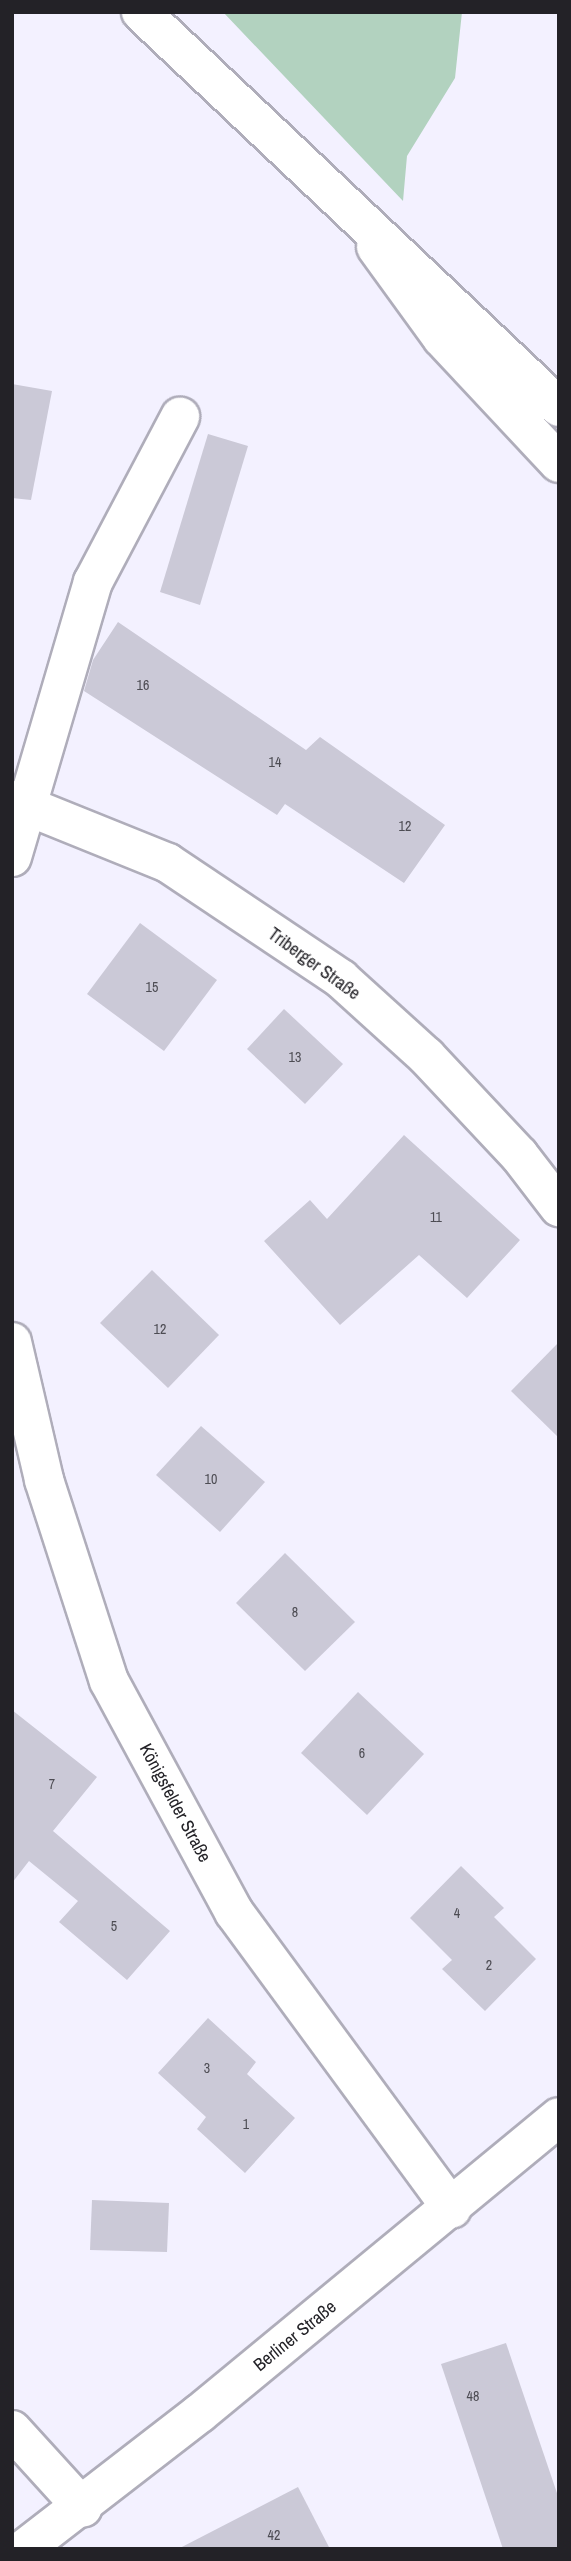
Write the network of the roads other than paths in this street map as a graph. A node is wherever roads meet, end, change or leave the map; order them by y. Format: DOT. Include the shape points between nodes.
graph roads {
  1 [pos="141,12"];
  2 [pos="358,223"];
  3 [pos="559,407"];
  4 [pos="180,417"];
  5 [pos="559,463"];
  6 [pos="18,802"];
  7 [pos="12,857"];
  8 [pos="559,1207"];
  9 [pos="12,1342"];
  10 [pos="559,2117"];
  11 [pos="452,2209"];
  12 [pos="12,2430"];
  13 [pos="82,2508"];
  14 [pos="31,2547"];
  1 -- 2 [label="street"];
  2 -- 3 [label="street"];
  2 -- 5 [label="street" via="442,338"];
  4 -- 6 [label="street" via="93,582"];
  6 -- 7 [label="street"];
  6 -- 8 [label="street, Triberger Straße" via="168,863 341,979 426,1056 519,1155"];
  9 -- 11 [label="street, Königsfelder Straße" via="44,1480 109,1681 234,1912"];
  10 -- 11 [label="street, Berliner Straße"];
  11 -- 13 [label="street, Berliner Straße"];
  12 -- 13 [label="street"];
  13 -- 14 [label="street, Berliner Straße"];
}
